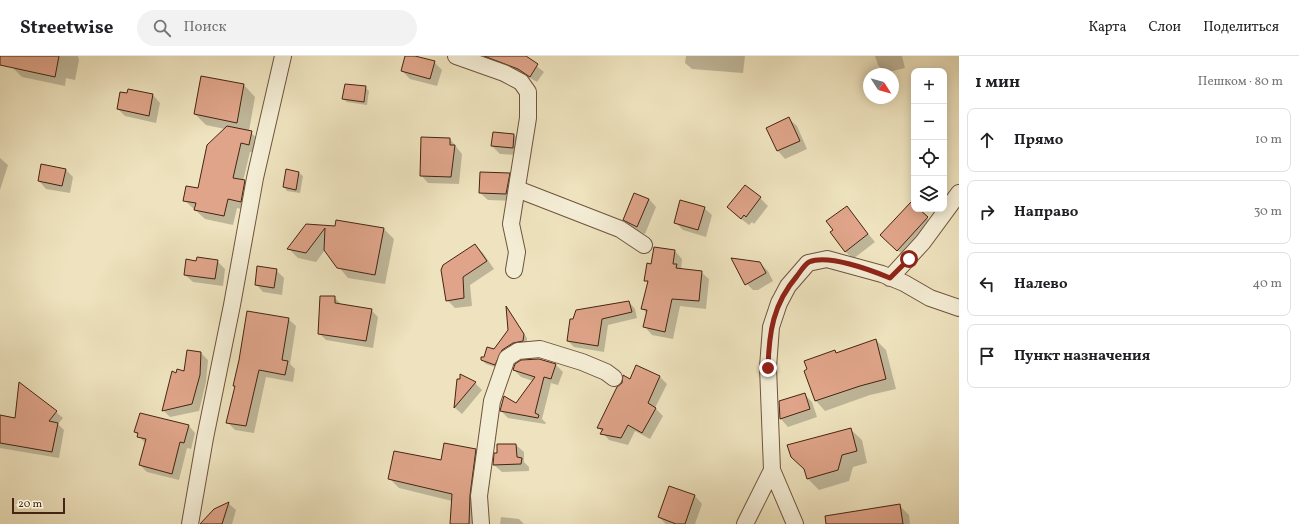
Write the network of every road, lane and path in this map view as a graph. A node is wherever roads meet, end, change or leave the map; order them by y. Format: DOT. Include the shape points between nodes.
graph roads {
  1 [pos="283,56"];
  2 [pos="456,56"];
  3 [pos="517,189"];
  4 [pos="959,192"];
  5 [pos="644,244"];
  6 [pos="514,270"];
  7 [pos="890,278"];
  8 [pos="959,308"];
  9 [pos="614,378"];
  10 [pos="772,470"];
  11 [pos="190,524"];
  12 [pos="481,524"];
  13 [pos="745,524"];
  14 [pos="795,524"];
  1 -- 11 [label="street" via="255,178"];
  2 -- 3 [label="street" via="504,73 521,82 528,92 528,118"];
  3 -- 5 [label="street" via="620,229"];
  3 -- 6 [label="street" via="511,224 517,252"];
  4 -- 7 [label="street" via="924,242"];
  7 -- 8 [label="street" via="930,298"];
  7 -- 10 [label="street" via="827,259 808,262 788,286 779,303 768,344"];
  9 -- 12 [label="street" via="582,362 540,349 518,351 506,358 492,401 479,496"];
  10 -- 13 [label="street"];
  10 -- 14 [label="street"];
}
